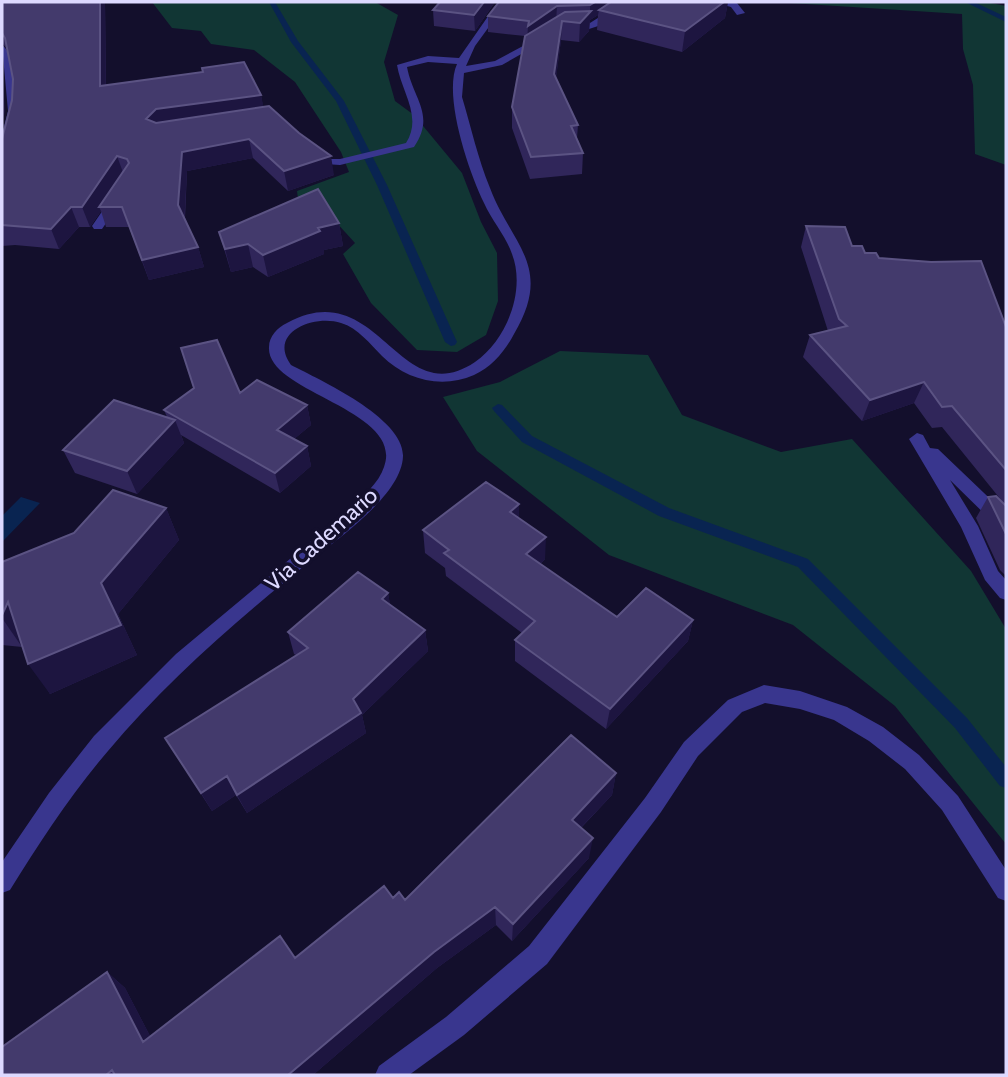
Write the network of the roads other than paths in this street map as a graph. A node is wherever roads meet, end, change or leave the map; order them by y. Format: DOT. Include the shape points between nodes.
graph roads {
  1 [pos="502,2"];
  2 [pos="629,2"];
  3 [pos="717,2"];
  4 [pos="740,13"];
  5 [pos="561,26"];
  6 [pos="551,33"];
  7 [pos="2,48"];
  8 [pos="459,66"];
  9 [pos="303,143"];
  10 [pos="2,157"];
  11 [pos="121,191"];
  12 [pos="98,226"];
  13 [pos="1006,524"];
  14 [pos="1006,593"];
  15 [pos="2,882"];
  16 [pos="1006,890"];
  17 [pos="388,1075"];
  1 -- 8 [label="street"];
  2 -- 5 [label="street" via="592,26"];
  3 -- 4 [label="street" via="734,5"];
  6 -- 8 [label="street" via="498,63"];
  7 -- 10 [label="street" via="13,111"];
  8 -- 9 [label="street" via="428,59 402,65 421,120 416,138 407,146 334,162 324,160"];
  8 -- 15 [label="street, Via Cademario" via="457,97 482,182 522,263 523,292 502,345 483,365 441,377 398,365 362,328 340,317 307,319 278,336 274,347 277,359 286,368 382,429 393,443 393,467 369,500 118,723 60,795"];
  11 -- 12 [label="street"];
  13 -- 14 [label="street" via="916,439 969,526 991,575"];
  16 -- 17 [label="street" via="950,803 912,762 840,713 764,694 734,706 691,749 538,955"];
}
